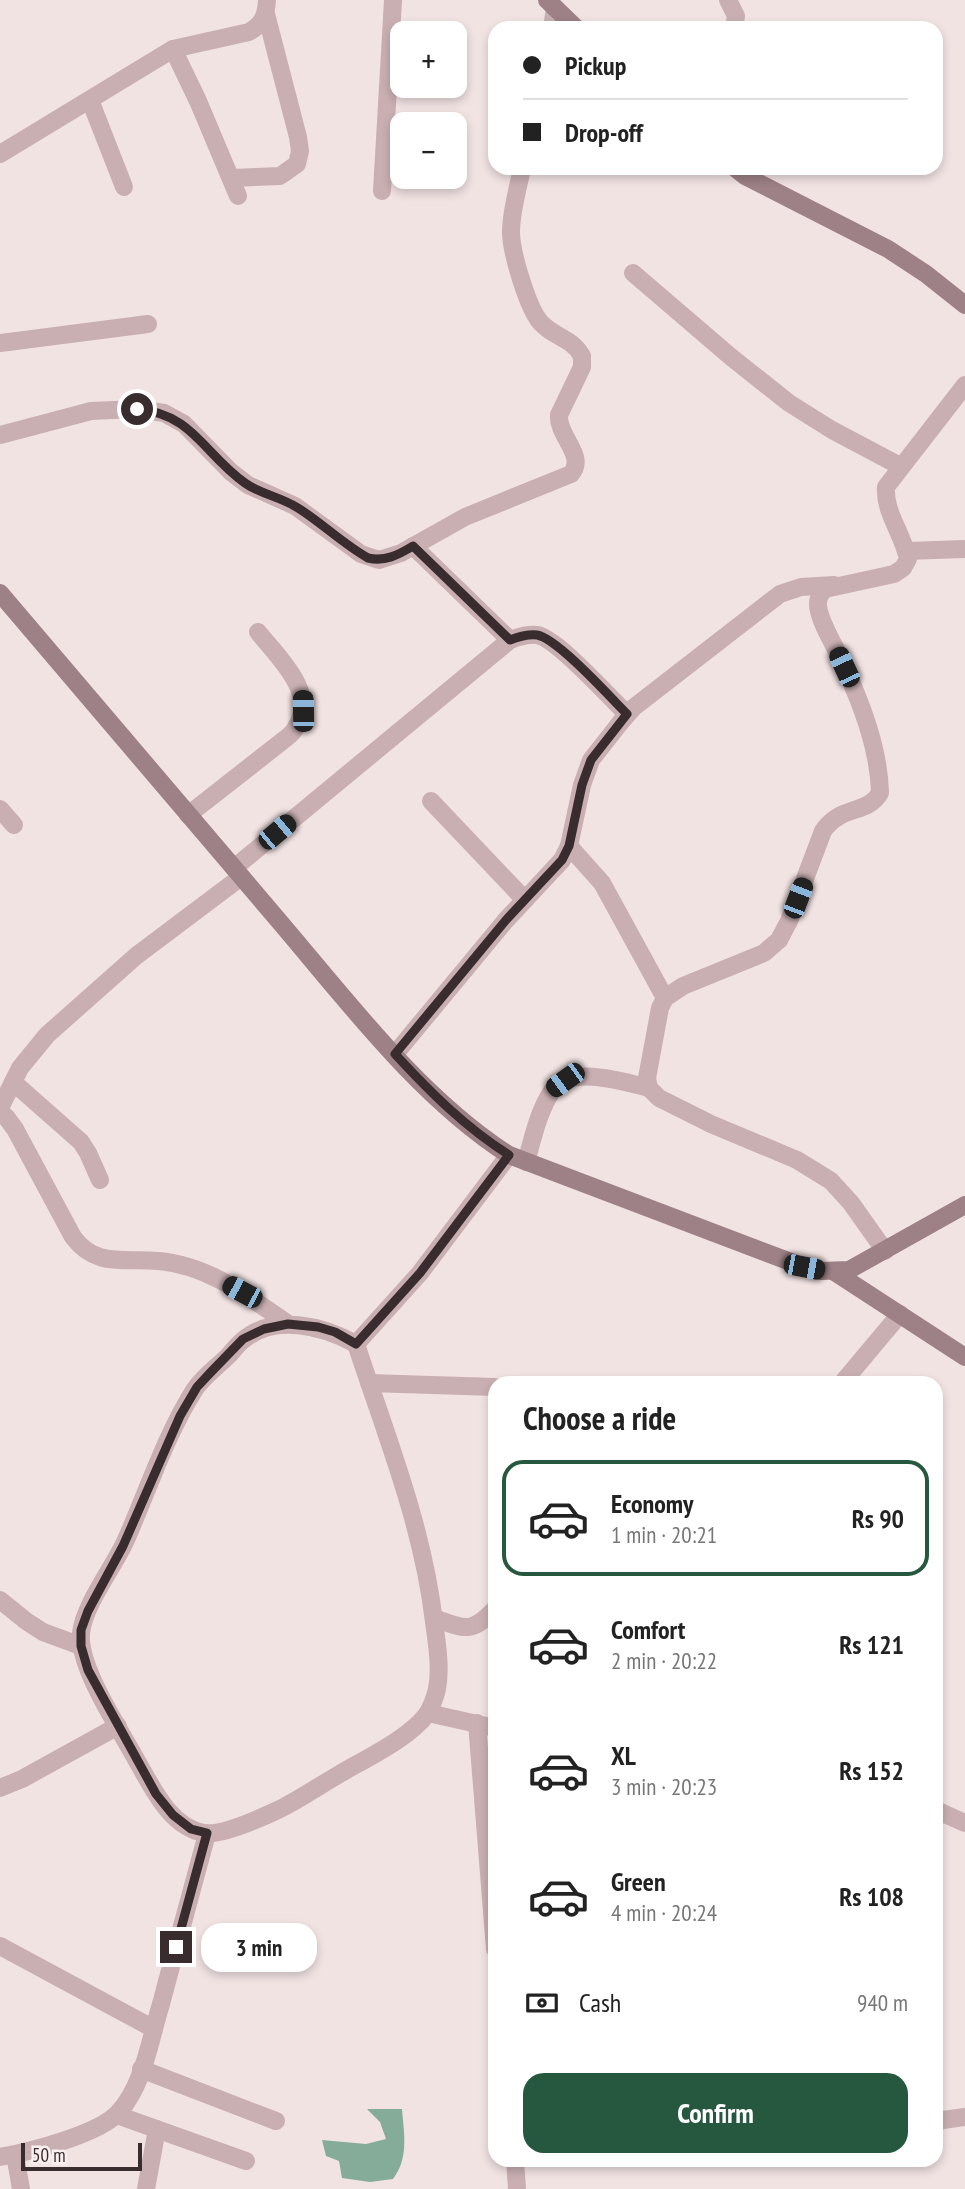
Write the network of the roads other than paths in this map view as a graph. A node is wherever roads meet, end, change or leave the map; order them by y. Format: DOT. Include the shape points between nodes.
graph roads {
  1 [pos="393,0"];
  2 [pos="728,0"];
  3 [pos="551,4"];
  4 [pos="267,7"];
  5 [pos="569,21"];
  6 [pos="735,21"];
  7 [pos="173,49"];
  8 [pos="90,100"];
  9 [pos="0,154"];
  10 [pos="521,175"];
  11 [pos="744,175"];
  12 [pos="231,178"];
  13 [pos="124,187"];
  14 [pos="382,191"];
  15 [pos="238,196"];
  16 [pos="633,274"];
  17 [pos="965,304"];
  18 [pos="148,324"];
  19 [pos="0,343"];
  20 [pos="965,385"];
  21 [pos="0,435"];
  22 [pos="900,466"];
  23 [pos="413,546"];
  24 [pos="965,549"];
  25 [pos="906,551"];
  26 [pos="834,585"];
  27 [pos="0,593"];
  28 [pos="258,632"];
  29 [pos="510,640"];
  30 [pos="627,714"];
  31 [pos="431,801"];
  32 [pos="0,809"];
  33 [pos="188,815"];
  34 [pos="15,825"];
  35 [pos="569,846"];
  36 [pos="238,872"];
  37 [pos="525,900"];
  38 [pos="665,998"];
  39 [pos="395,1054"];
  40 [pos="13,1083"];
  41 [pos="649,1088"];
  42 [pos="0,1110"];
  43 [pos="509,1155"];
  44 [pos="526,1162"];
  45 [pos="100,1180"];
  46 [pos="965,1205"];
  47 [pos="885,1251"];
  48 [pos="833,1271"];
  49 [pos="900,1314"];
  50 [pos="288,1324"];
  51 [pos="356,1344"];
  52 [pos="965,1357"];
  53 [pos="848,1376"];
  54 [pos="369,1382"];
  55 [pos="488,1387"];
  56 [pos="0,1600"];
  57 [pos="488,1616"];
  58 [pos="434,1618"];
  59 [pos="81,1646"];
  60 [pos="428,1713"];
  61 [pos="477,1723"];
  62 [pos="118,1726"];
  63 [pos="488,1726"];
  64 [pos="0,1788"];
  65 [pos="943,1813"];
  66 [pos="965,1823"];
  67 [pos="488,1829"];
  68 [pos="207,1833"];
  69 [pos="0,1946"];
  70 [pos="153,2029"];
  71 [pos="141,2069"];
  72 [pos="117,2115"];
  73 [pos="965,2117"];
  74 [pos="943,2120"];
  75 [pos="276,2121"];
  76 [pos="158,2129"];
  77 [pos="8,2156"];
  78 [pos="246,2161"];
  79 [pos="515,2167"];
  80 [pos="21,2189"];
  81 [pos="146,2189"];
  82 [pos="517,2189"];
  1 -- 14 [label="street"];
  2 -- 6 [label="street"];
  3 -- 5 [label="street"];
  4 -- 7 [label="street" via="258,27 249,32"];
  4 -- 12 [label="street" via="300,151 297,164 280,176"];
  7 -- 8 [label="street"];
  7 -- 12 [label="street"];
  8 -- 9 [label="street"];
  8 -- 13 [label="street"];
  10 -- 23 [label="street" via="511,242 523,286 535,316 547,329 569,340 582,356 582,367 558,423 576,468 563,478 465,517"];
  11 -- 17 [label="street" via="888,249"];
  12 -- 15 [label="street"];
  16 -- 22 [label="street" via="796,407"];
  18 -- 19 [label="street"];
  20 -- 22 [label="street"];
  21 -- 23 [label="street" via="91,411 164,413 184,424 248,485 295,506 368,558 388,558"];
  22 -- 25 [label="street" via="886,486 885,497"];
  23 -- 29 [label="street"];
  24 -- 25 [label="street"];
  25 -- 26 [label="street" via="903,569 894,574"];
  26 -- 30 [label="street" via="780,594"];
  26 -- 38 [label="street" via="825,589 817,602 866,720 880,793 869,805 844,812 823,831 784,933 772,948"];
  27 -- 33 [label="street"];
  28 -- 33 [label="street" via="303,696 297,727"];
  29 -- 30 [label="street" via="537,635 547,638"];
  29 -- 36 [label="street"];
  30 -- 35 [label="street" via="591,760"];
  31 -- 37 [label="street"];
  32 -- 34 [label="street"];
  33 -- 36 [label="street"];
  35 -- 37 [label="street"];
  35 -- 38 [label="street" via="602,883"];
  36 -- 39 [label="street"];
  36 -- 40 [label="street" via="35,1047"];
  37 -- 39 [label="street"];
  38 -- 41 [label="street" via="648,1069"];
  39 -- 43 [label="street" via="456,1117"];
  40 -- 42 [label="street"];
  40 -- 45 [label="street" via="81,1142"];
  41 -- 44 [label="street" via="586,1076 565,1080 553,1088"];
  41 -- 47 [label="street" via="659,1098 797,1160 824,1177 851,1203"];
  42 -- 50 [label="street" via="82,1249 103,1259 158,1261 203,1271"];
  43 -- 44 [label="street"];
  43 -- 51 [label="street" via="420,1273"];
  44 -- 48 [label="street" via="804,1267"];
  46 -- 47 [label="street"];
  47 -- 48 [label="street" via="849,1270"];
  48 -- 49 [label="street"];
  49 -- 52 [label="street"];
  49 -- 53 [label="street"];
  50 -- 51 [label="street" via="318,1327"];
  50 -- 59 [label="street" via="243,1339 197,1387 88,1611"];
  51 -- 54 [label="street"];
  54 -- 55 [label="street"];
  54 -- 58 [label="street" via="405,1488"];
  56 -- 59 [label="street" via="43,1632"];
  57 -- 58 [label="street" via="470,1628"];
  58 -- 60 [label="street" via="437,1690"];
  59 -- 62 [label="street" via="88,1670"];
  60 -- 61 [label="street"];
  60 -- 68 [label="street" via="389,1745 279,1810"];
  61 -- 63 [label="street"];
  61 -- 67 [label="street"];
  62 -- 64 [label="street"];
  62 -- 68 [label="street" via="173,1815 191,1829"];
  65 -- 66 [label="street"];
  68 -- 70 [label="street"];
  69 -- 70 [label="street"];
  70 -- 71 [label="street"];
  71 -- 72 [label="street"];
  71 -- 75 [label="street"];
  72 -- 76 [label="street"];
  72 -- 77 [label="street" via="75,2137"];
  73 -- 74 [label="street"];
  76 -- 78 [label="street"];
  76 -- 81 [label="street"];
  77 -- 80 [label="street"];
  79 -- 82 [label="street"];
}
